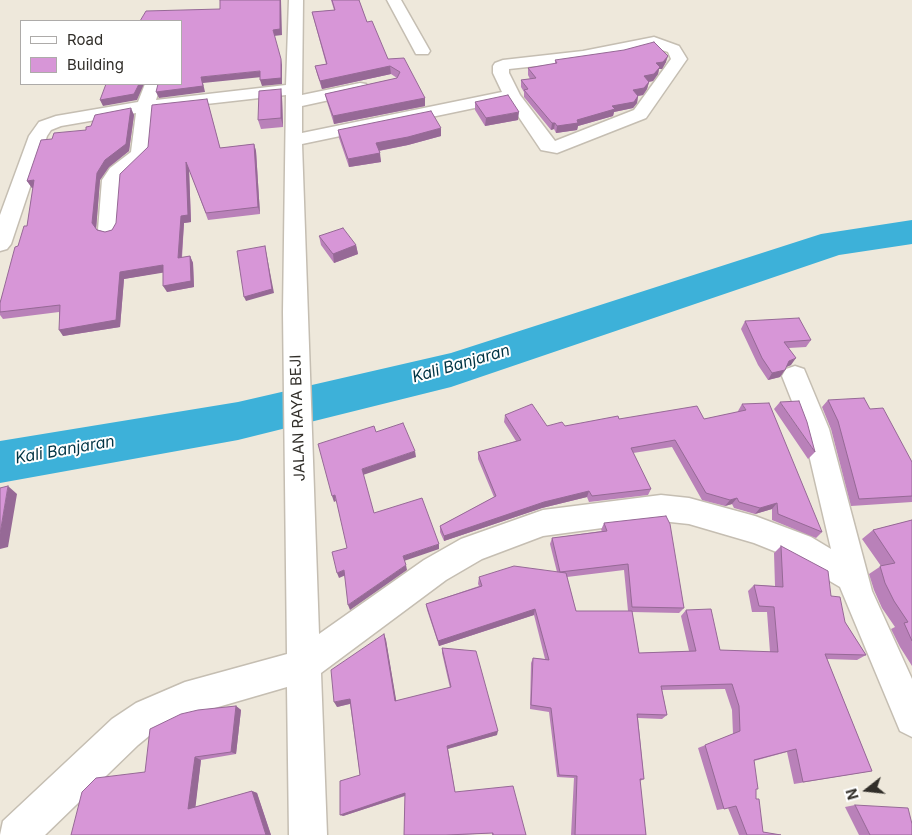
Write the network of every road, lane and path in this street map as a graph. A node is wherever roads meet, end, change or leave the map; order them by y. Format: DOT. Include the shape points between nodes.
graph roads {
  1 [pos="296,0"];
  2 [pos="394,0"];
  3 [pos="422,51"];
  4 [pos="153,85"];
  5 [pos="372,85"];
  6 [pos="512,95"];
  7 [pos="295,96"];
  8 [pos="145,106"];
  9 [pos="294,140"];
  10 [pos="108,230"];
  11 [pos="0,244"];
  12 [pos="795,376"];
  13 [pos="853,578"];
  14 [pos="303,666"];
  15 [pos="912,718"];
  16 [pos="17,835"];
  17 [pos="308,835"];
  1 -- 7 [label="street, JALAN RAYA BEJI"];
  2 -- 3 [label="street"];
  4 -- 8 [label="street"];
  5 -- 7 [label="street"];
  6 -- 6 [label="street" via="547,146 558,147 640,114 679,59 674,49 654,42 583,56 503,65 501,73"];
  6 -- 9 [label="street"];
  7 -- 8 [label="street"];
  7 -- 9 [label="street, JALAN RAYA BEJI"];
  8 -- 10 [label="street" via="140,154 112,180"];
  8 -- 11 [label="street" via="46,126 38,136"];
  9 -- 14 [label="street, JALAN RAYA BEJI"];
  12 -- 13 [label="street" via="816,429"];
  13 -- 14 [label="street" via="800,547 689,511 661,508 578,517 511,533 465,553 434,570"];
  13 -- 15 [label="street"];
  14 -- 16 [label="street" via="186,699 148,715 125,732"];
  14 -- 17 [label="street, JALAN RAYA BEJI"];
}
